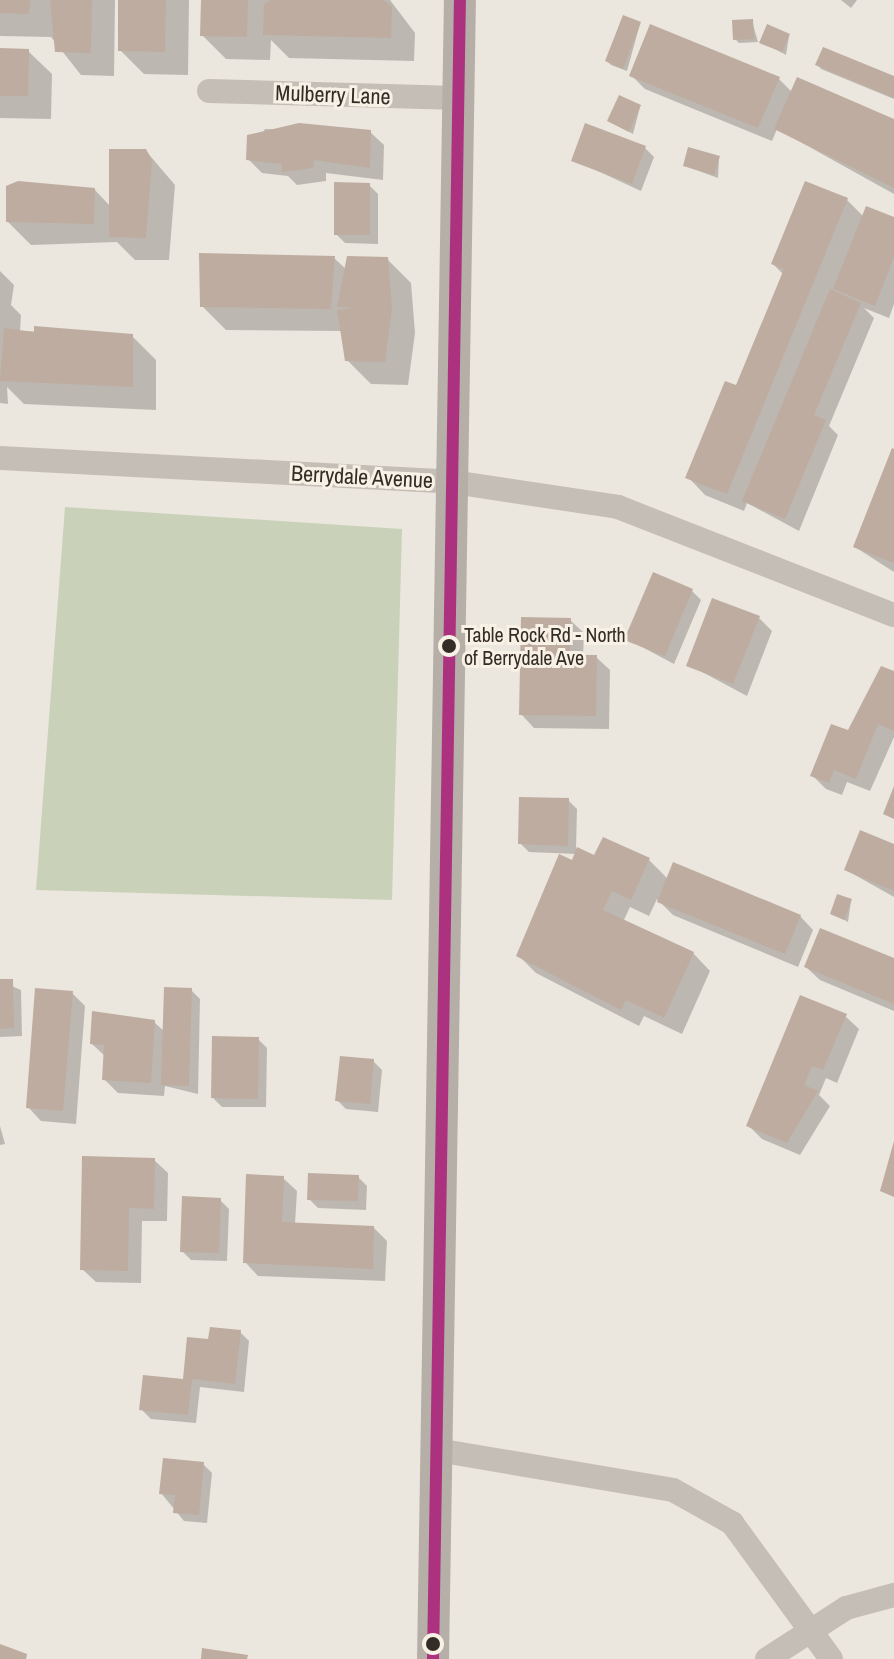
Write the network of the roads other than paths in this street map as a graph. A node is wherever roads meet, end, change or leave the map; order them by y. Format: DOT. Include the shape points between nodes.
graph roads {
  1 [pos="460,0"];
  2 [pos="209,91"];
  3 [pos="458,98"];
  4 [pos="0,458"];
  5 [pos="453,482"];
  6 [pos="894,615"];
  7 [pos="437,1450"];
  8 [pos="894,1595"];
  9 [pos="812,1630"];
  10 [pos="433,1659"];
  11 [pos="767,1659"];
  12 [pos="831,1659"];
  1 -- 3 [label="main road"];
  2 -- 3 [label="street, Mulberry Lane"];
  3 -- 5 [label="main road"];
  4 -- 5 [label="street, Berrydale Avenue"];
  5 -- 6 [label="street, Berrydale Avenue" via="658,518"];
  5 -- 7 [label="main road"];
  7 -- 9 [label="street" via="673,1490 732,1523"];
  7 -- 10 [label="main road"];
  8 -- 9 [label="street" via="846,1608"];
  9 -- 11 [label="street"];
  9 -- 12 [label="street"];
}
